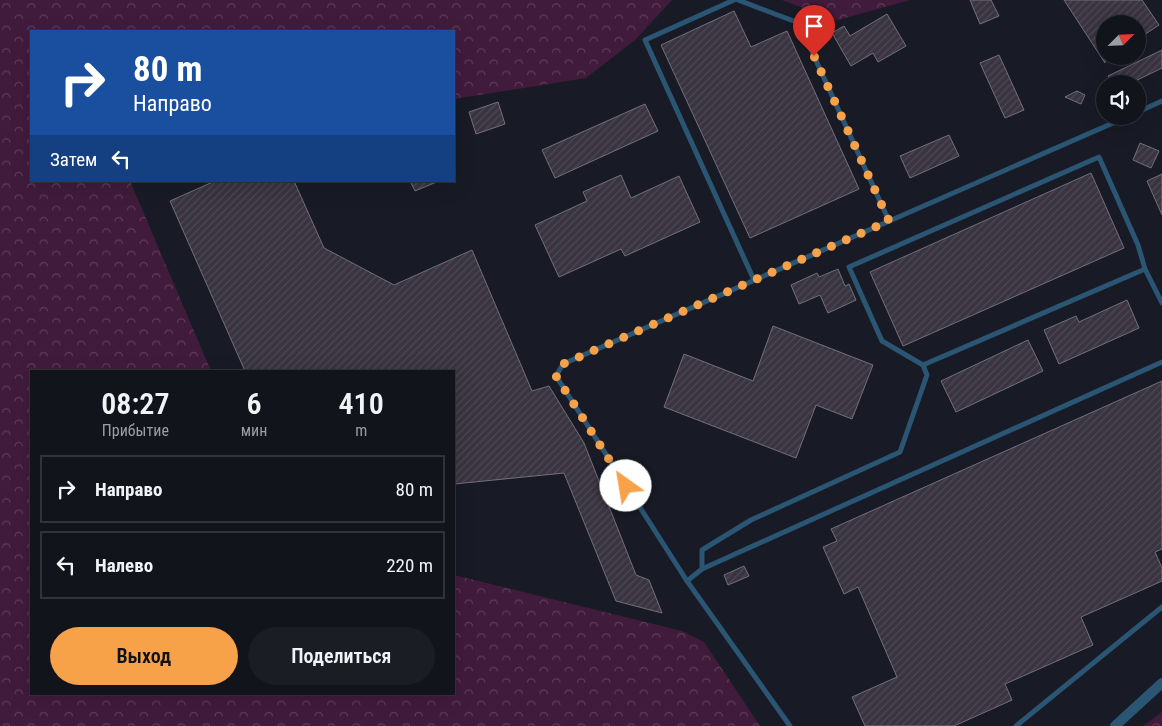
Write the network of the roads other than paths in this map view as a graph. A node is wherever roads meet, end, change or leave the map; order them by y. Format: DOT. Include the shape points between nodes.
graph roads {
  1 [pos="734,0"];
  2 [pos="738,0"];
  3 [pos="1162,101"];
  4 [pos="1146,108"];
  5 [pos="1108,125"];
  6 [pos="889,221"];
  7 [pos="1145,269"];
  8 [pos="754,280"];
  9 [pos="1162,302"];
  10 [pos="1162,362"];
  11 [pos="923,365"];
  12 [pos="702,569"];
  13 [pos="687,581"];
  14 [pos="1162,607"];
  15 [pos="1162,683"];
  16 [pos="790,726"];
  17 [pos="1016,726"];
  18 [pos="1115,726"];
  1 -- 8 [label="lane" via="645,40"];
  2 -- 6 [label="lane" via="798,23"];
  3 -- 4 [label="lane"];
  5 -- 6 [label="lane"];
  6 -- 8 [label="lane"];
  7 -- 9 [label="lane"];
  7 -- 11 [label="lane"];
  7 -- 11 [label="lane" via="1138,245 1099,157 849,267 882,341"];
  8 -- 13 [label="lane" via="563,364 556,376"];
  10 -- 12 [label="lane"];
  11 -- 12 [label="lane" via="927,375 900,452 751,520 702,550"];
  12 -- 13 [label="lane"];
  13 -- 16 [label="lane"];
  14 -- 17 [label="lane"];
  15 -- 18 [label="street"];
}
